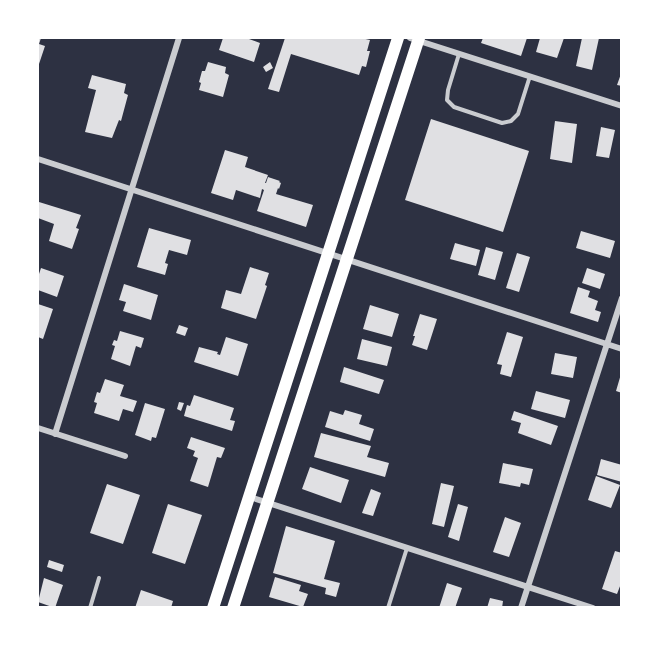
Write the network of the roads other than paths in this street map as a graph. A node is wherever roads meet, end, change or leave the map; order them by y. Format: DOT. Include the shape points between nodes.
graph roads {
  1 [pos="179,38"];
  2 [pos="398,38"];
  3 [pos="415,38"];
  4 [pos="459,54"];
  5 [pos="530,76"];
  6 [pos="621,106"];
  7 [pos="38,159"];
  8 [pos="130,190"];
  9 [pos="328,254"];
  10 [pos="346,260"];
  11 [pos="621,298"];
  12 [pos="607,344"];
  13 [pos="621,348"];
  14 [pos="38,428"];
  15 [pos="55,434"];
  16 [pos="125,456"];
  17 [pos="250,497"];
  18 [pos="267,502"];
  19 [pos="407,547"];
  20 [pos="99,578"];
  21 [pos="528,586"];
  22 [pos="90,608"];
  23 [pos="213,608"];
  24 [pos="233,608"];
  25 [pos="388,608"];
  26 [pos="521,608"];
  27 [pos="593,608"];
  1 -- 8 [label="street"];
  2 -- 9 [label="main road"];
  3 -- 4 [label="street"];
  3 -- 10 [label="main road"];
  4 -- 5 [label="street"];
  4 -- 5 [label="lane" via="447,100 454,107 502,123 518,114"];
  5 -- 6 [label="street"];
  7 -- 8 [label="street"];
  8 -- 9 [label="street"];
  8 -- 15 [label="street"];
  9 -- 10 [label="street"];
  9 -- 17 [label="main road"];
  10 -- 12 [label="street"];
  10 -- 18 [label="main road"];
  11 -- 12 [label="street"];
  12 -- 13 [label="street"];
  12 -- 21 [label="street"];
  14 -- 15 [label="street"];
  15 -- 16 [label="street"];
  17 -- 18 [label="street"];
  17 -- 23 [label="main road"];
  18 -- 19 [label="street"];
  18 -- 24 [label="main road"];
  19 -- 21 [label="street"];
  19 -- 25 [label="lane"];
  20 -- 22 [label="lane"];
  21 -- 26 [label="street"];
  21 -- 27 [label="street"];
}
